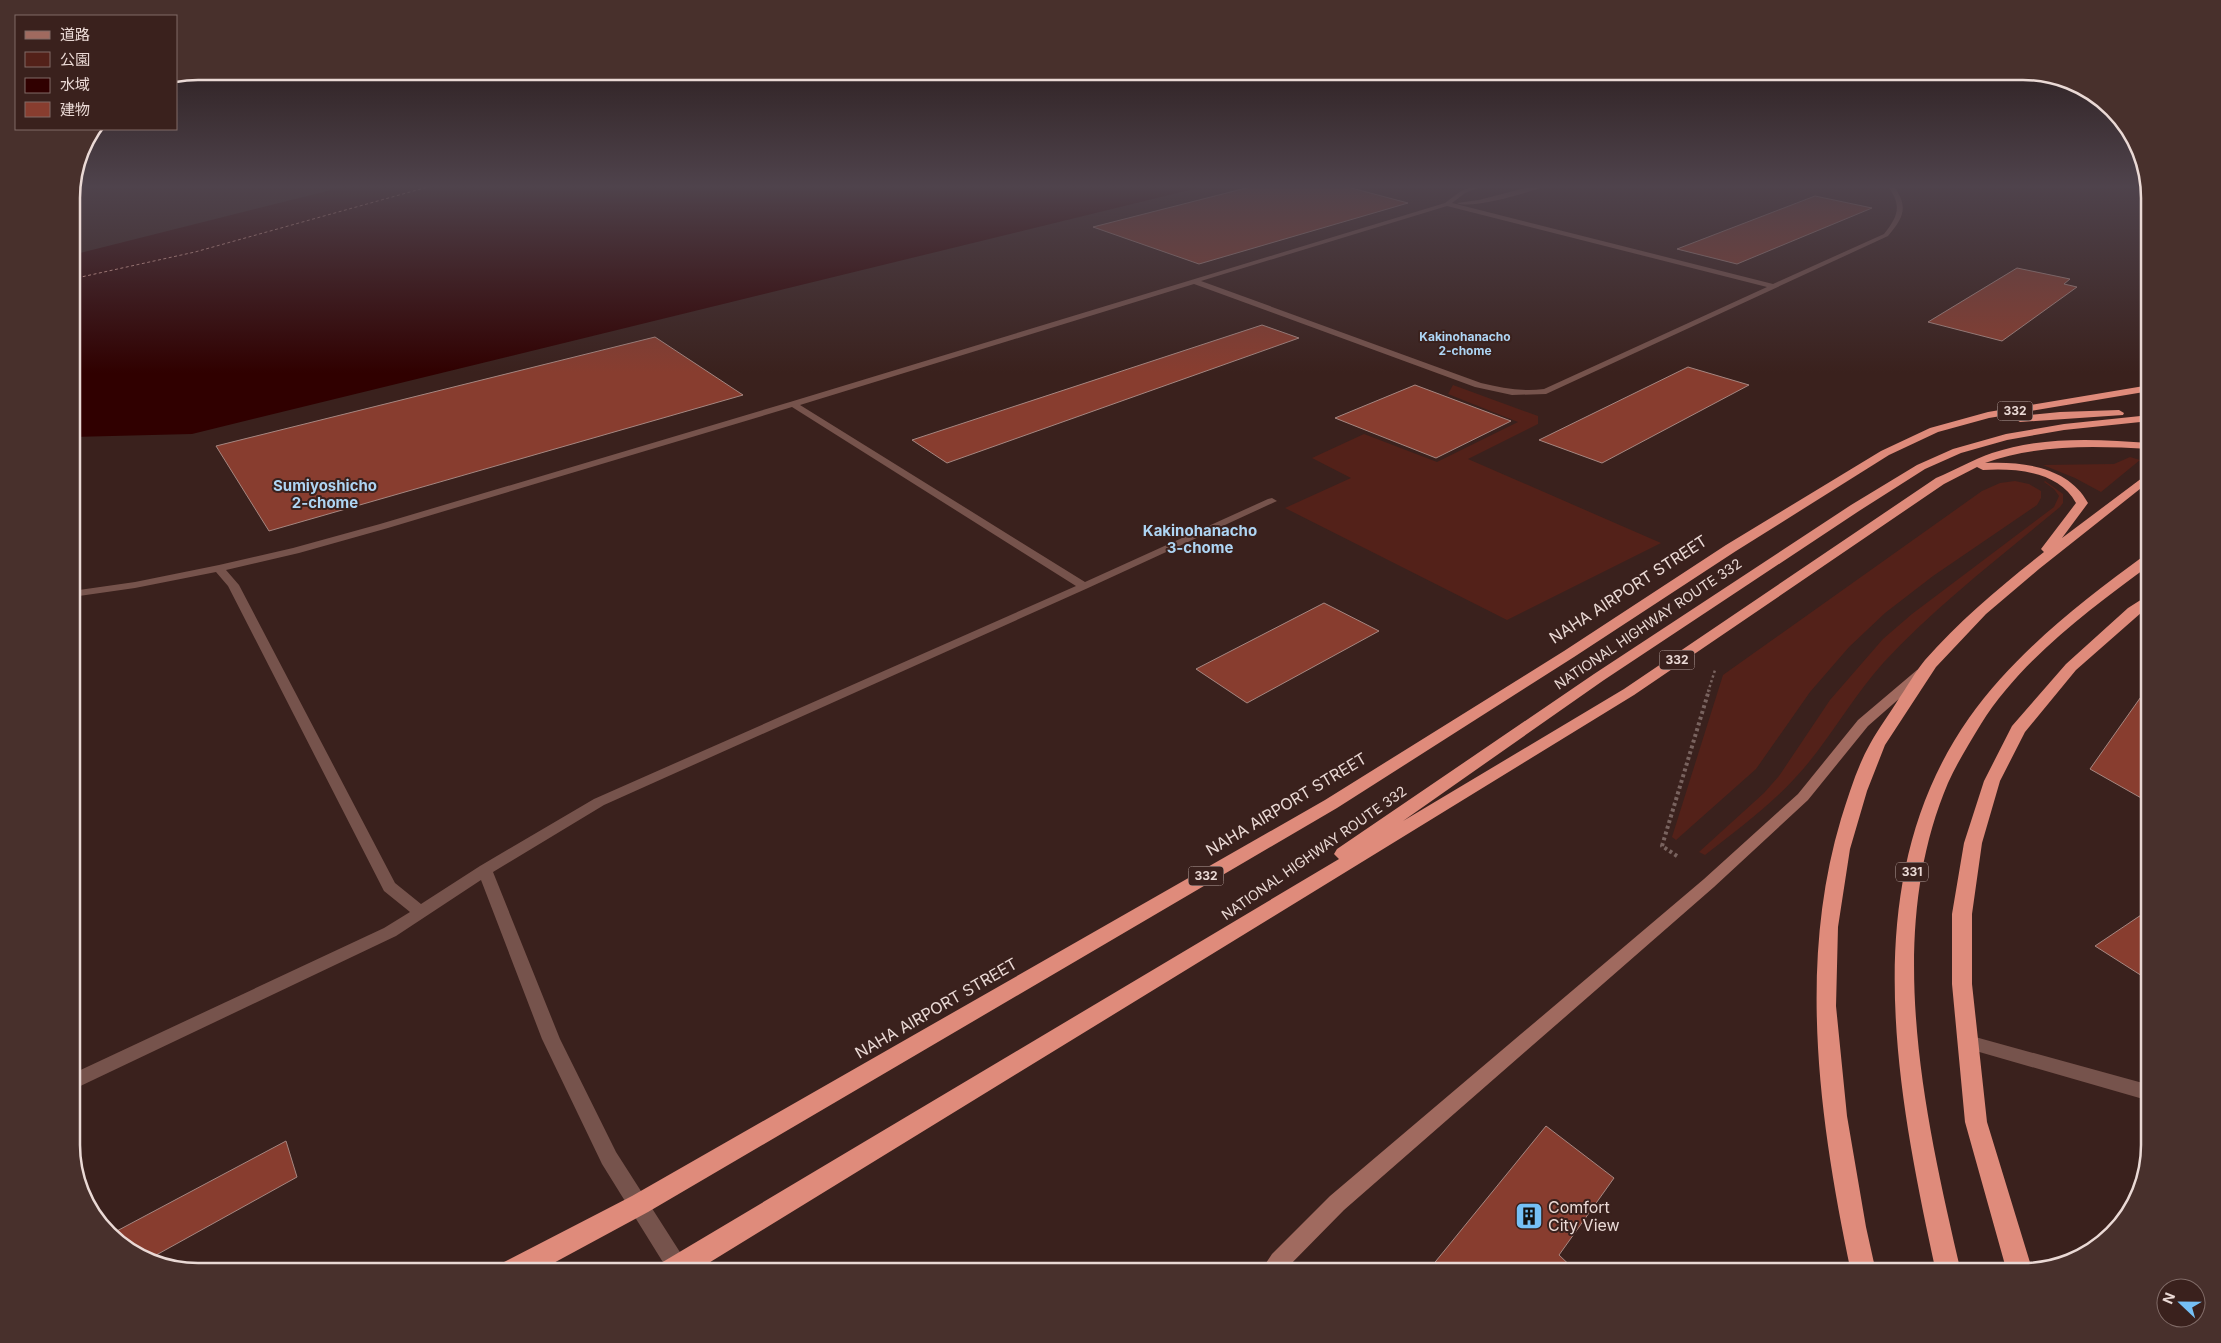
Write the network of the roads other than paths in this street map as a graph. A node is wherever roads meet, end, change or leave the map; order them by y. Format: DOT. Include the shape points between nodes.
graph roads {
  1 [pos="1304,248"];
  2 [pos="1620,248"];
  3 [pos="1858,248"];
  4 [pos="1194,281"];
  5 [pos="1772,286"];
  6 [pos="2141,390"];
  7 [pos="793,404"];
  8 [pos="2141,414"];
  9 [pos="2141,419"];
  10 [pos="2141,446"];
  11 [pos="1885,453"];
  12 [pos="1963,470"];
  13 [pos="2141,482"];
  14 [pos="1272,500"];
  15 [pos="2141,564"];
  16 [pos="2034,566"];
  17 [pos="220,568"];
  18 [pos="1084,586"];
  19 [pos="80,593"];
  20 [pos="2141,606"];
  21 [pos="1930,664"];
  22 [pos="485,870"];
  23 [pos="421,912"];
  24 [pos="1221,938"];
  25 [pos="1968,1042"];
  26 [pos="80,1078"];
  27 [pos="2141,1090"];
  28 [pos="640,1204"];
  29 [pos="528,1263"];
  30 [pos="671,1263"];
  31 [pos="684,1263"];
  32 [pos="1277,1263"];
  33 [pos="1862,1263"];
  34 [pos="1947,1263"];
  35 [pos="2017,1263"];
  1 -- 4 [label="lane"];
  2 -- 5 [label="lane"];
  3 -- 5 [label="lane"];
  4 -- 5 [label="lane" via="1478,385 1527,394 1546,391"];
  4 -- 7 [label="lane"];
  6 -- 11 [label="highway, 332" via="1988,415 1934,430"];
  7 -- 17 [label="lane" via="295,552"];
  7 -- 18 [label="lane"];
  8 -- 11 [label="highway" via="2087,413 2028,418 1968,429"];
  9 -- 24 [label="highway, NATIONAL HIGHWAY ROUTE 332 / 332" via="2037,431 1976,444 1921,467 1599,676"];
  10 -- 12 [label="highway, NATIONAL HIGHWAY ROUTE 332 / 332" via="2047,445 2013,451"];
  11 -- 28 [label="highway, NAHA AIRPORT STREET / 332" via="1331,804"];
  12 -- 16 [label="highway" via="1992,466 2020,468 2055,477 2078,494 2082,504"];
  12 -- 24 [label="highway, NATIONAL HIGHWAY ROUTE 332 / 332" via="1920,493 1629,692"];
  13 -- 16 [label="highway"];
  14 -- 18 [label="lane"];
  15 -- 34 [label="highway, 331" via="2097,596 2030,656 1974,722 1948,767 1927,815 1913,864 1906,927 1905,997 1912,1090"];
  16 -- 21 [label="highway" via="1981,611"];
  17 -- 19 [label="lane"];
  17 -- 23 [label="lane" via="233,585 389,887"];
  18 -- 22 [label="lane" via="599,802"];
  20 -- 25 [label="highway" via="2096,643 2046,694 2018,730 1992,781 1973,843 1962,914 1962,984"];
  21 -- 32 [label="street" via="1863,723 1804,797 1337,1203"];
  21 -- 33 [label="highway" via="1877,745 1858,791 1841,849 1828,927 1826,1006 1836,1116"];
  22 -- 23 [label="lane"];
  22 -- 28 [label="lane" via="551,1039 609,1158"];
  23 -- 26 [label="lane" via="381,936"];
  24 -- 31 [label="highway, 332"];
  25 -- 27 [label="lane"];
  25 -- 35 [label="highway" via="1976,1122"];
  28 -- 29 [label="highway, NAHA AIRPORT STREET / 332"];
  28 -- 30 [label="lane"];
}
